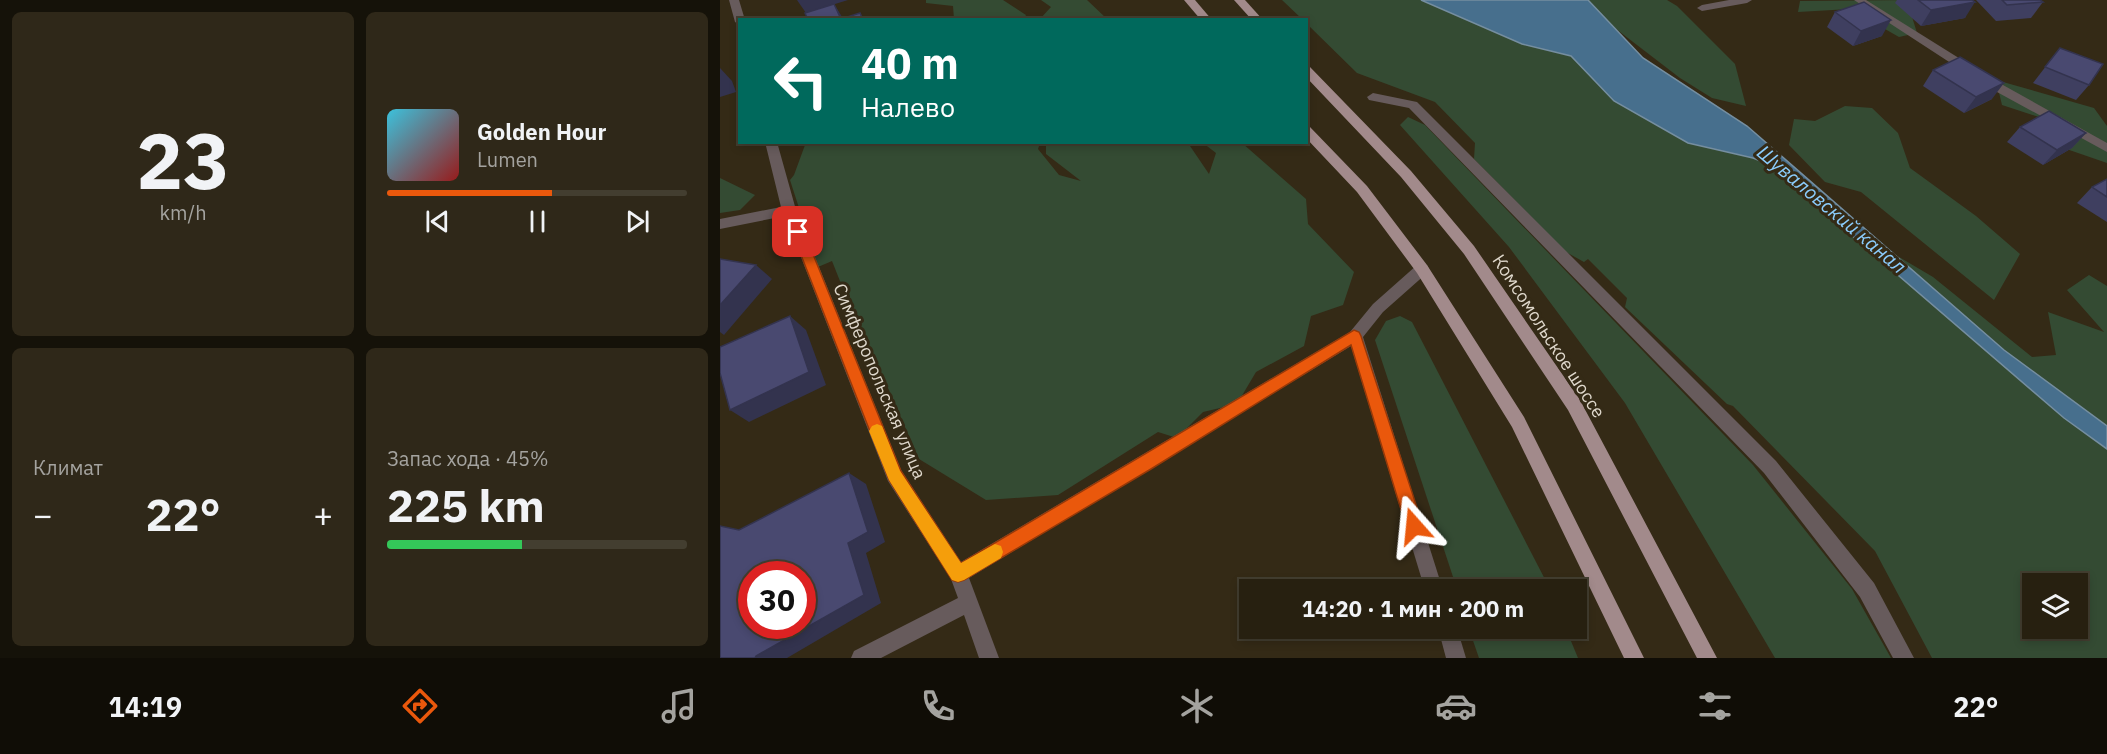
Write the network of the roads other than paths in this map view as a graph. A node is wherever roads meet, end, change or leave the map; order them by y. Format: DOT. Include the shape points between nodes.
graph roads {
  1 [pos="734,0"];
  2 [pos="1189,0"];
  3 [pos="1239,0"];
  4 [pos="1748,0"];
  5 [pos="1859,0"];
  6 [pos="1702,8"];
  7 [pos="739,18"];
  8 [pos="1205,18"];
  9 [pos="1256,18"];
  10 [pos="1308,72"];
  11 [pos="1373,97"];
  12 [pos="1308,132"];
  13 [pos="772,144"];
  14 [pos="2107,148"];
  15 [pos="789,210"];
  16 [pos="720,224"];
  17 [pos="1422,269"];
  18 [pos="1354,336"];
  19 [pos="958,574"];
  20 [pos="1431,579"];
  21 [pos="968,603"];
  22 [pos="1450,639"];
  23 [pos="861,658"];
  24 [pos="990,658"];
  25 [pos="1456,658"];
  26 [pos="1634,658"];
  27 [pos="1707,658"];
  28 [pos="1904,658"];
  1 -- 7 [label="street"];
  2 -- 8 [label="main road"];
  3 -- 9 [label="main road"];
  4 -- 6 [label="street"];
  5 -- 14 [label="street" via="1990,83"];
  10 -- 27 [label="main road, Комсомольское шоссе" via="1406,174 1469,250 1574,405"];
  11 -- 28 [label="street" via="1413,105 1770,467 1867,590"];
  12 -- 17 [label="main road" via="1362,189"];
  13 -- 15 [label="street, Симферопольская улица"];
  15 -- 16 [label="street"];
  15 -- 19 [label="street, Симферопольская улица" via="894,475"];
  17 -- 18 [label="street" via="1378,308"];
  17 -- 26 [label="main road" via="1518,422"];
  18 -- 19 [label="street"];
  18 -- 20 [label="street"];
  19 -- 21 [label="street, Симферопольская улица"];
  21 -- 23 [label="street"];
  21 -- 24 [label="street, Симферопольская улица"];
  22 -- 25 [label="street"];
}
